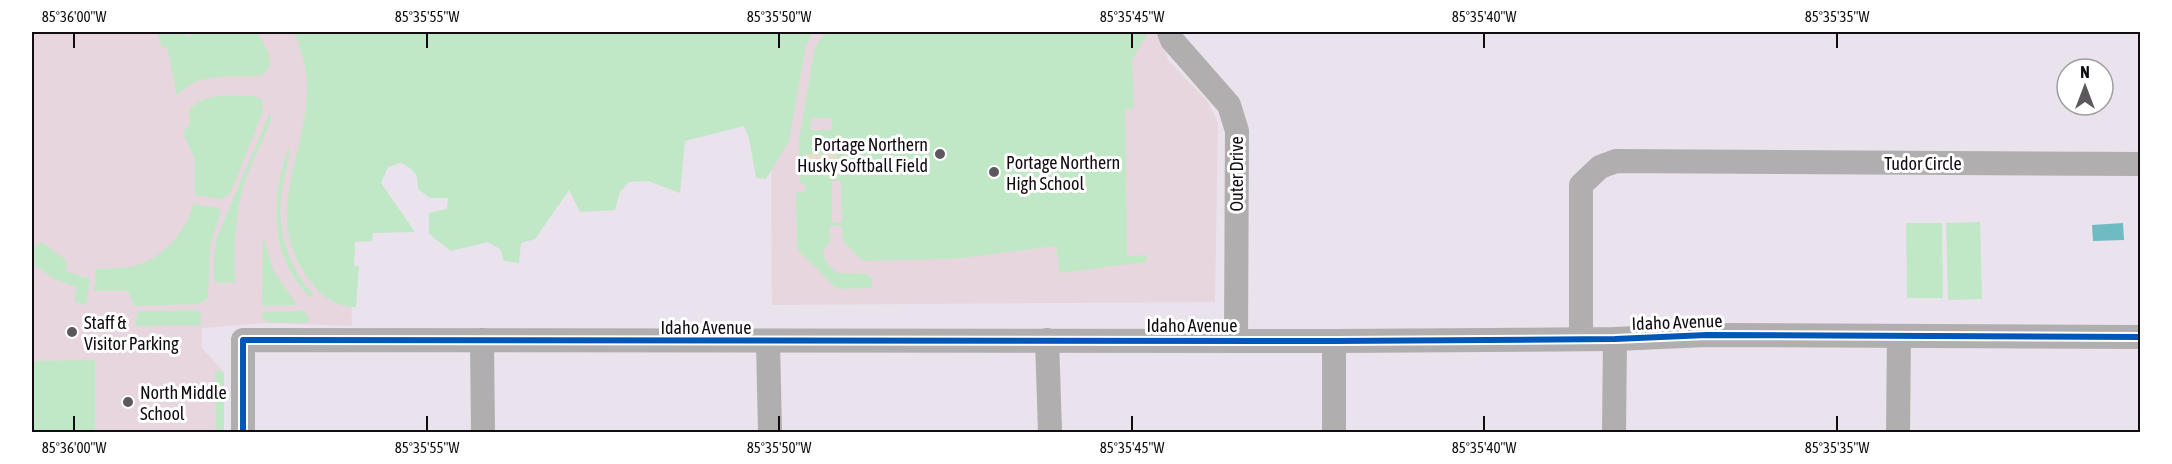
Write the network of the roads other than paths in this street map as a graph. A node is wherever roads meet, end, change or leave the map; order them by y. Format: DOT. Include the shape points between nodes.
graph roads {
  1 [pos="1168,32"];
  2 [pos="2140,164"];
  3 [pos="1899,336"];
  4 [pos="2140,337"];
  5 [pos="1581,339"];
  6 [pos="1615,339"];
  7 [pos="482,340"];
  8 [pos="1047,340"];
  9 [pos="1236,340"];
  10 [pos="1334,341"];
  11 [pos="768,342"];
  12 [pos="243,432"];
  13 [pos="483,432"];
  14 [pos="770,432"];
  15 [pos="1050,432"];
  16 [pos="1334,432"];
  17 [pos="1614,432"];
  18 [pos="1898,432"];
  1 -- 9 [label="street, Outer Drive" via="1234,116"];
  2 -- 5 [label="street, Tudor Circle" via="1616,161 1600,167 1581,185"];
  3 -- 4 [label="street, Idaho Avenue"];
  3 -- 6 [label="street, Idaho Avenue" via="1707,335"];
  3 -- 18 [label="street"];
  5 -- 6 [label="street, Idaho Avenue"];
  5 -- 10 [label="street, Idaho Avenue"];
  6 -- 17 [label="street"];
  7 -- 11 [label="street, Idaho Avenue"];
  7 -- 12 [label="street, Idaho Avenue" via="243,340"];
  7 -- 13 [label="street"];
  8 -- 9 [label="street, Idaho Avenue"];
  8 -- 11 [label="street, Idaho Avenue"];
  8 -- 15 [label="street"];
  9 -- 10 [label="street, Idaho Avenue"];
  10 -- 16 [label="street"];
  11 -- 14 [label="street"];
}
